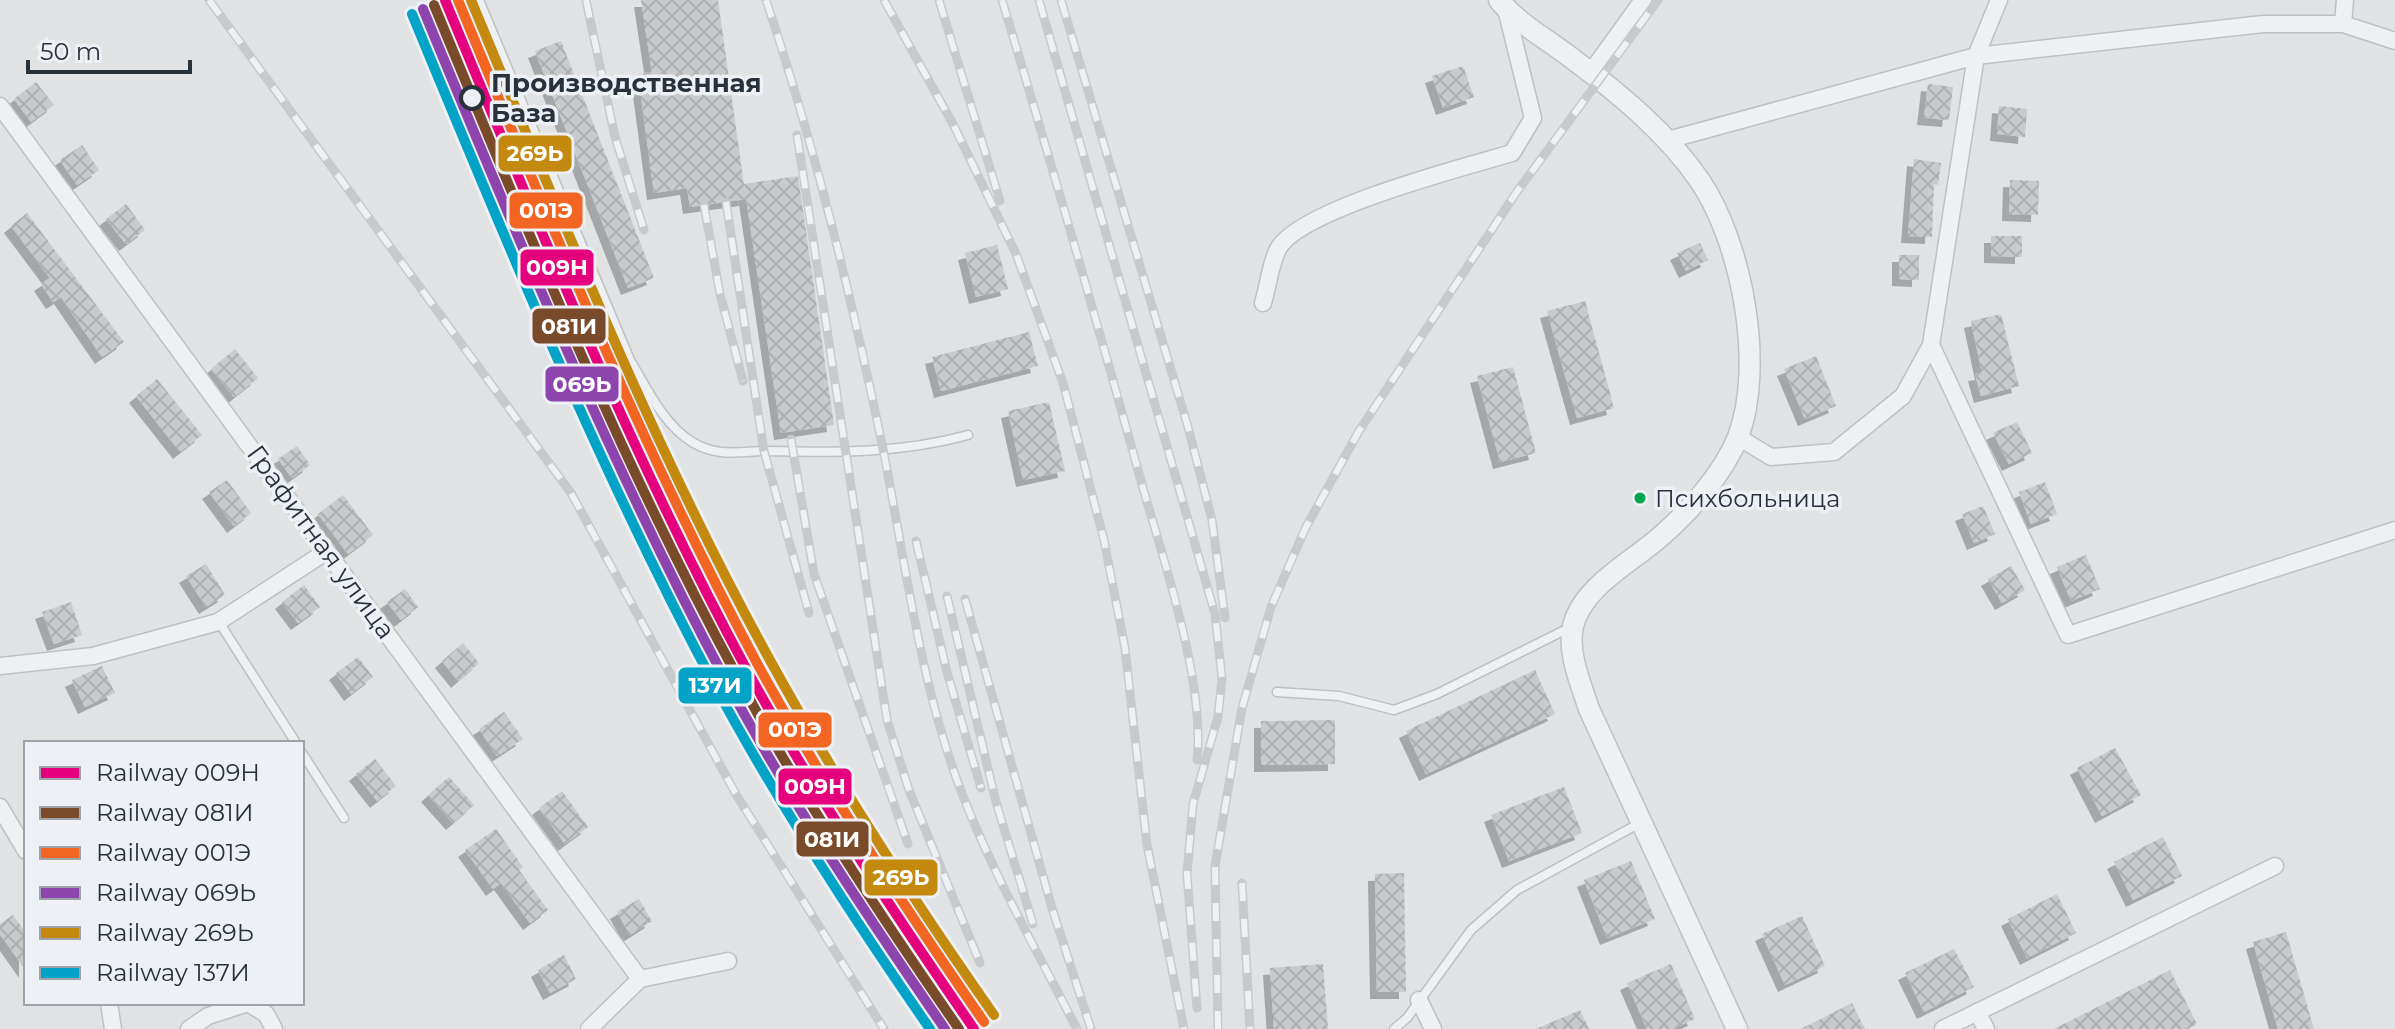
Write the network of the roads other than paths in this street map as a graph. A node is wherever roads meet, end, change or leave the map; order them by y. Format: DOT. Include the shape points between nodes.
graph roads {
  1 [pos="479,0"];
  2 [pos="1624,0"];
  3 [pos="1643,0"];
  4 [pos="1999,0"];
  5 [pos="2345,0"];
  6 [pos="1502,4"];
  7 [pos="1632,17"];
  8 [pos="2343,24"];
  9 [pos="2395,41"];
  10 [pos="1976,56"];
  11 [pos="1591,72"];
  12 [pos="0,106"];
  13 [pos="1668,140"];
  14 [pos="1263,303"];
  15 [pos="1931,345"];
  16 [pos="968,435"];
  17 [pos="1738,437"];
  18 [pos="2395,530"];
  19 [pos="327,551"];
  20 [pos="218,622"];
  21 [pos="1573,626"];
  22 [pos="0,666"];
  23 [pos="1277,692"];
  24 [pos="295,741"];
  25 [pos="304,756"];
  26 [pos="0,807"];
  27 [pos="344,818"];
  28 [pos="1643,821"];
  29 [pos="24,848"];
  30 [pos="2275,866"];
  31 [pos="728,961"];
  32 [pos="640,979"];
  33 [pos="1419,1000"];
  34 [pos="109,1005"];
  35 [pos="242,1005"];
  36 [pos="251,1005"];
  37 [pos="1977,1012"];
  38 [pos="113,1029"];
  39 [pos="189,1029"];
  40 [pos="274,1029"];
  41 [pos="589,1029"];
  42 [pos="1394,1029"];
  43 [pos="1433,1029"];
  44 [pos="1737,1029"];
  45 [pos="1943,1029"];
  46 [pos="1986,1029"];
  1 -- 16 [label="lane" via="630,360 663,416 692,443 729,455 825,454 931,445"];
  2 -- 7 [label="street"];
  3 -- 7 [label="street"];
  4 -- 10 [label="street"];
  5 -- 8 [label="street"];
  6 -- 11 [label="street"];
  6 -- 14 [label="street" via="1533,118 1512,153 1397,187 1311,223 1279,247"];
  7 -- 11 [label="street"];
  8 -- 9 [label="street"];
  8 -- 10 [label="street" via="2263,24"];
  10 -- 13 [label="street"];
  10 -- 15 [label="street"];
  11 -- 13 [label="street"];
  12 -- 19 [label="street, Графитная улица"];
  13 -- 17 [label="street" via="1701,183 1727,233 1748,322 1749,381"];
  15 -- 17 [label="street" via="1903,396 1834,452 1771,457"];
  15 -- 18 [label="street" via="2068,635"];
  17 -- 21 [label="street" via="1710,484 1662,536 1592,593"];
  19 -- 20 [label="street"];
  19 -- 32 [label="street, Графитная улица"];
  20 -- 22 [label="street" via="93,656"];
  20 -- 24 [label="lane"];
  21 -- 23 [label="lane" via="1394,710 1339,696"];
  21 -- 28 [label="street" via="1574,664 1589,709"];
  25 -- 27 [label="lane"];
  26 -- 29 [label="street"];
  28 -- 33 [label="lane" via="1517,890 1471,930"];
  28 -- 44 [label="street"];
  30 -- 37 [label="street"];
  31 -- 32 [label="street"];
  32 -- 41 [label="street"];
  33 -- 42 [label="lane"];
  33 -- 43 [label="street"];
  34 -- 38 [label="street"];
  35 -- 39 [label="street"];
  36 -- 40 [label="street" via="266,1014"];
  37 -- 45 [label="street"];
  37 -- 46 [label="street"];
}
